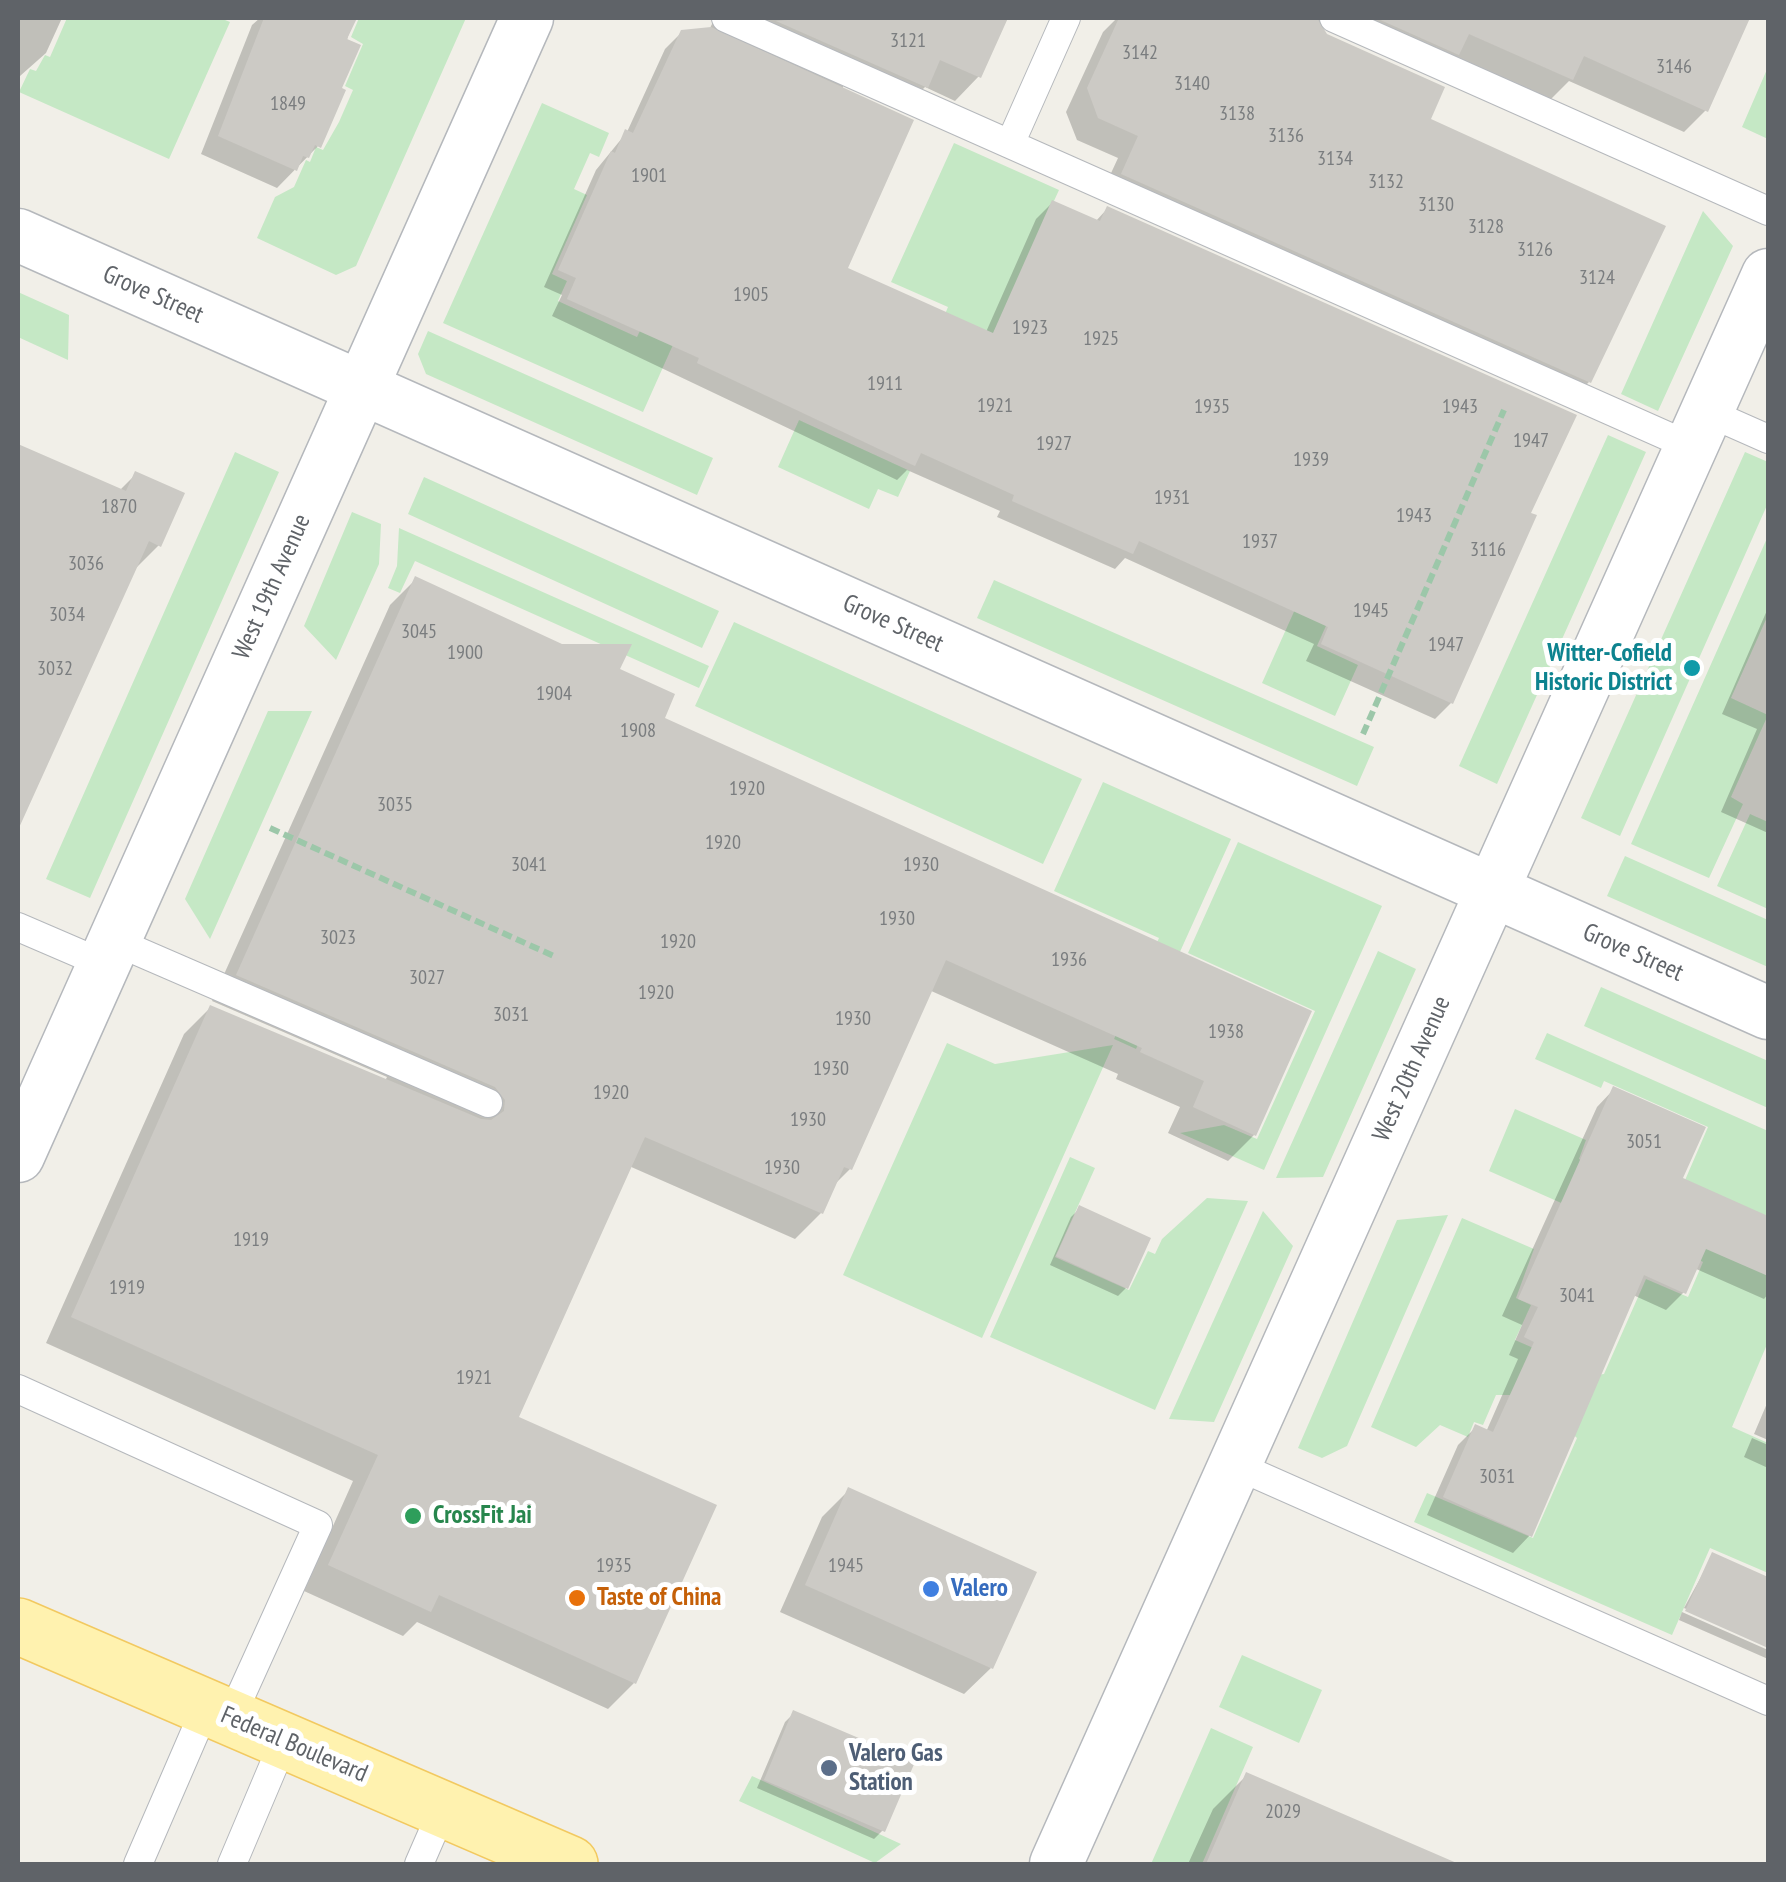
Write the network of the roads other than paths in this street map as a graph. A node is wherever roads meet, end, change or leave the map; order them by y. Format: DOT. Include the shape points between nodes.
graph roads {
  1 [pos="527,18"];
  2 [pos="726,18"];
  3 [pos="1066,18"];
  4 [pos="1334,18"];
  5 [pos="1010,144"];
  6 [pos="1768,211"];
  7 [pos="18,235"];
  8 [pos="1768,274"];
  9 [pos="362,387"];
  10 [pos="1700,430"];
  11 [pos="1768,439"];
  12 [pos="1492,890"];
  13 [pos="18,927"];
  14 [pos="109,953"];
  15 [pos="1768,1013"];
  16 [pos="488,1103"];
  17 [pos="18,1156"];
  18 [pos="18,1389"];
  19 [pos="1235,1466"];
  20 [pos="18,1626"];
  21 [pos="1768,1701"];
  22 [pos="218,1712"];
  23 [pos="284,1741"];
  24 [pos="444,1810"];
  25 [pos="544,1859"];
  26 [pos="138,1864"];
  27 [pos="232,1864"];
  28 [pos="420,1864"];
  29 [pos="1056,1864"];
  1 -- 9 [label="street, West 19th Avenue"];
  2 -- 5 [label="lane"];
  3 -- 5 [label="lane"];
  4 -- 6 [label="lane"];
  5 -- 10 [label="lane" via="1520,372"];
  7 -- 9 [label="street, Grove Street"];
  8 -- 10 [label="street, West 20th Avenue"];
  9 -- 12 [label="street, Grove Street"];
  9 -- 14 [label="street, West 19th Avenue"];
  10 -- 11 [label="lane"];
  10 -- 12 [label="street, West 20th Avenue"];
  12 -- 15 [label="street, Grove Street"];
  12 -- 19 [label="street, West 20th Avenue"];
  13 -- 14 [label="lane"];
  14 -- 16 [label="lane"];
  14 -- 17 [label="street, West 19th Avenue"];
  18 -- 22 [label="lane" via="318,1524"];
  19 -- 21 [label="lane"];
  19 -- 29 [label="street, West 20th Avenue"];
  20 -- 22 [label="main road, Federal Boulevard"];
  22 -- 23 [label="main road, Federal Boulevard"];
  22 -- 26 [label="lane"];
  23 -- 24 [label="main road, Federal Boulevard"];
  23 -- 27 [label="lane"];
  24 -- 25 [label="main road, Federal Boulevard"];
  24 -- 28 [label="lane"];
}
